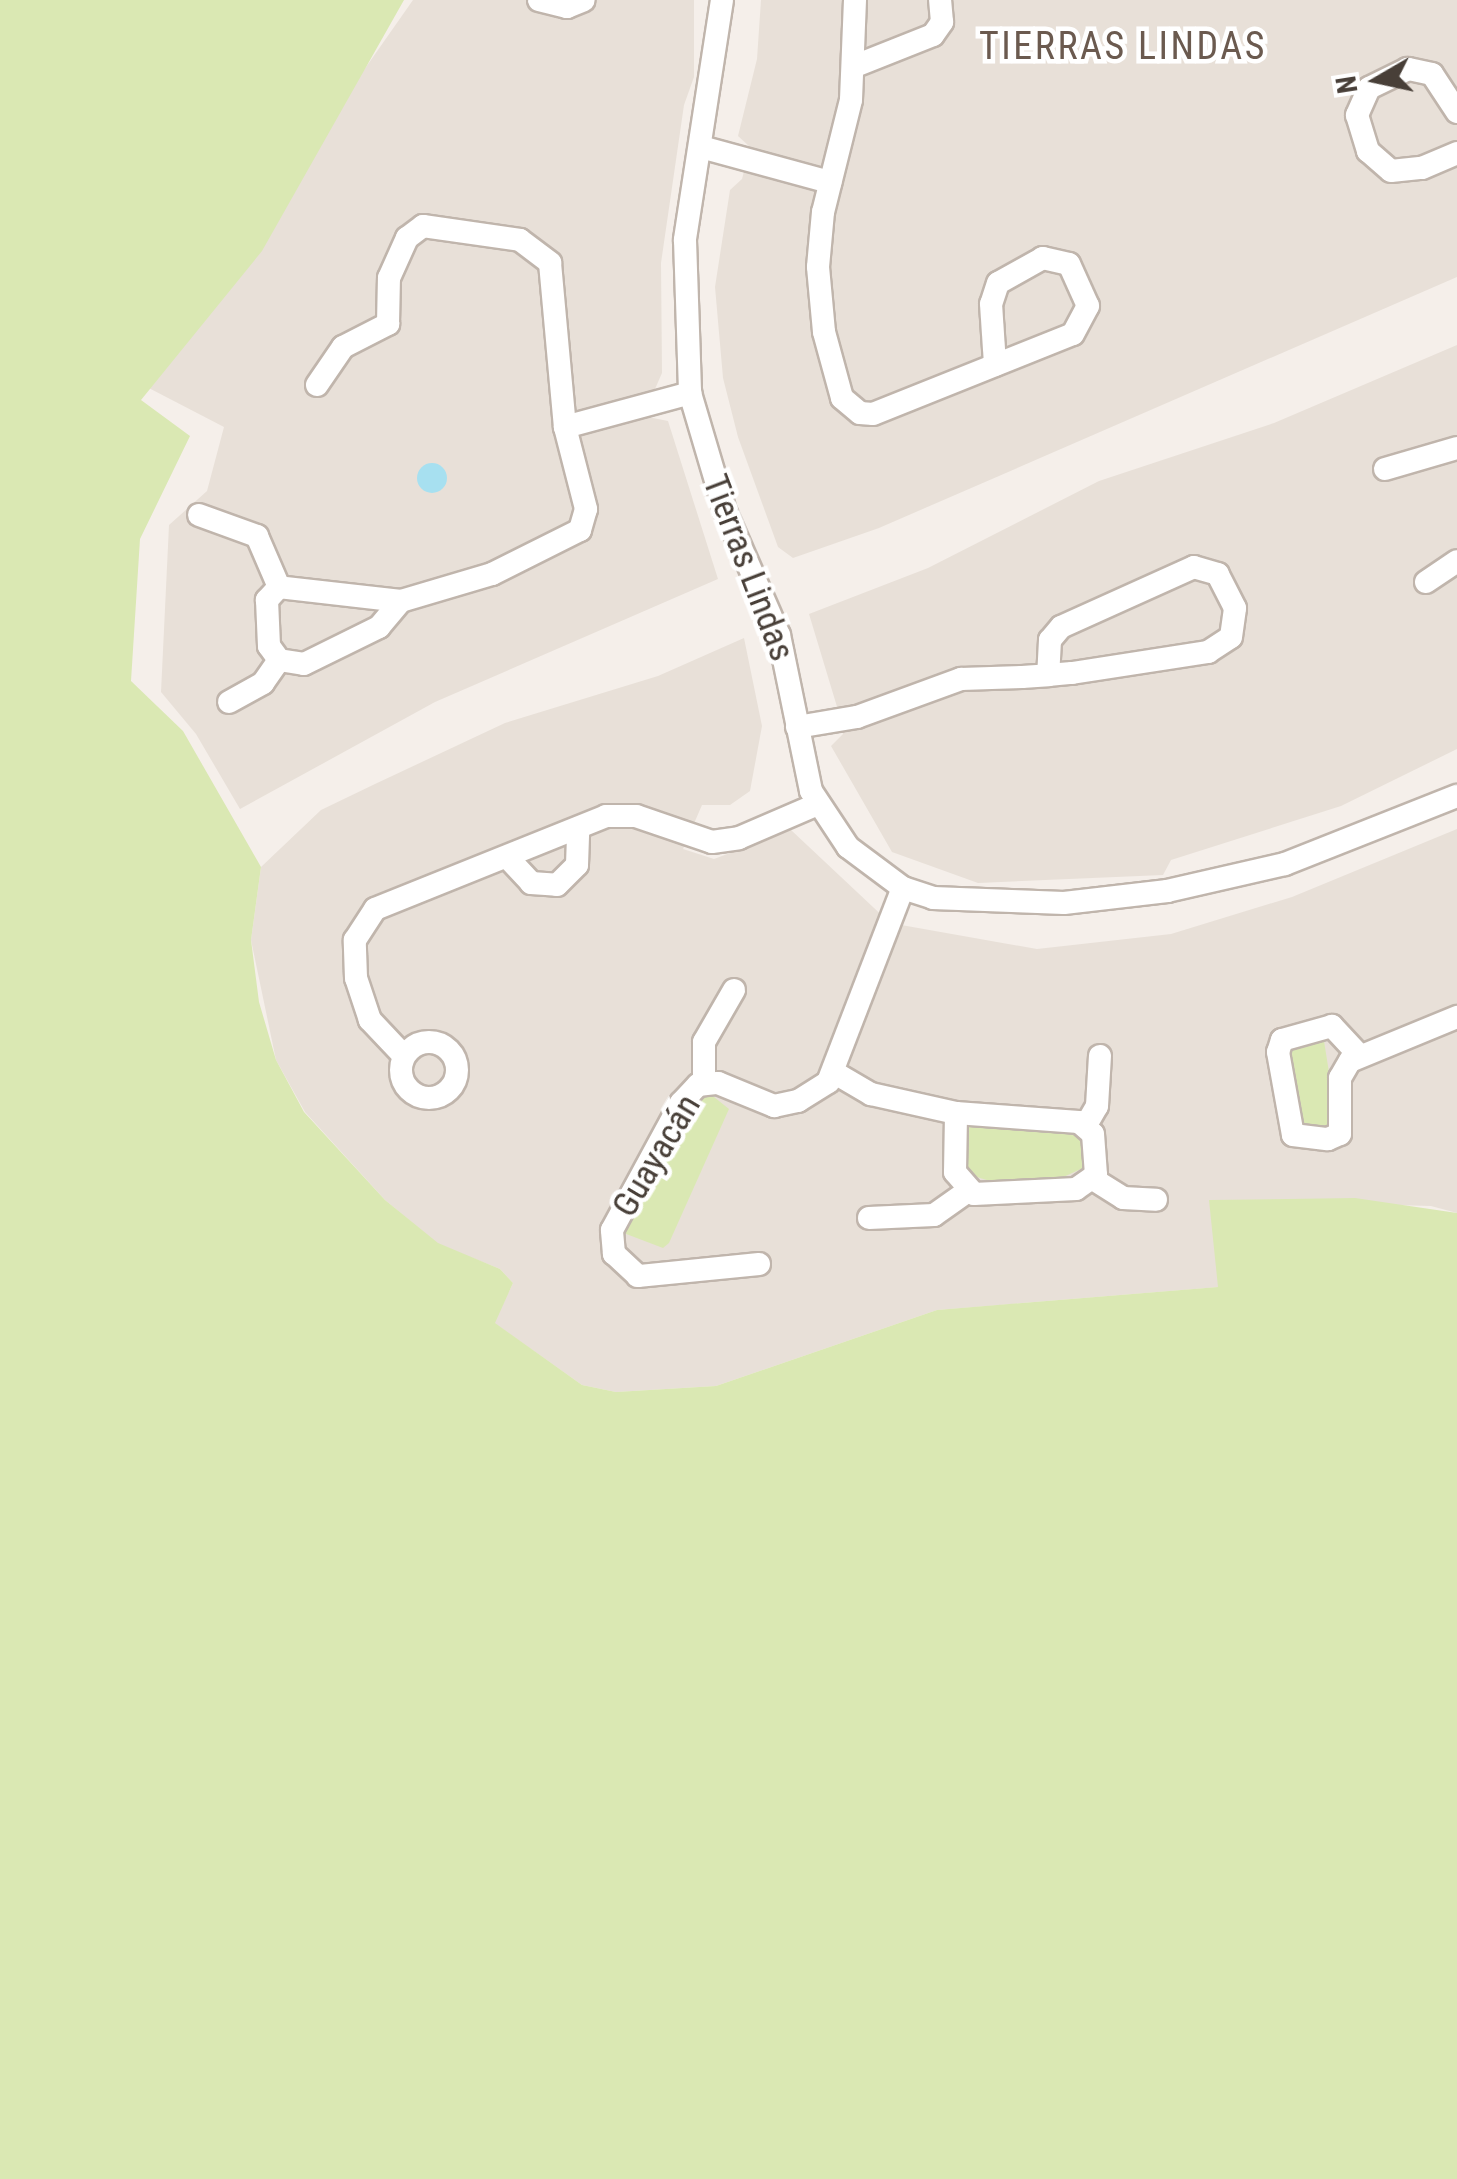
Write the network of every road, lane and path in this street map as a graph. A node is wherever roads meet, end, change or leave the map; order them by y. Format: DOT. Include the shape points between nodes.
graph roads {
  1 [pos="539,0"];
  2 [pos="584,0"];
  3 [pos="722,0"];
  4 [pos="856,0"];
  5 [pos="940,0"];
  6 [pos="855,66"];
  7 [pos="1457,112"];
  8 [pos="701,147"];
  9 [pos="1457,153"];
  10 [pos="830,182"];
  11 [pos="994,365"];
  12 [pos="317,386"];
  13 [pos="690,393"];
  14 [pos="565,427"];
  15 [pos="1457,448"];
  16 [pos="1385,469"];
  17 [pos="199,515"];
  18 [pos="1457,561"];
  19 [pos="1426,582"];
  20 [pos="279,587"];
  21 [pos="402,601"];
  22 [pos="280,660"];
  23 [pos="1048,676"];
  24 [pos="229,702"];
  25 [pos="797,727"];
  26 [pos="1457,796"];
  27 [pos="818,804"];
  28 [pos="578,828"];
  29 [pos="508,858"];
  30 [pos="903,888"];
  31 [pos="734,990"];
  32 [pos="1457,1017"];
  33 [pos="1358,1055"];
  34 [pos="404,1056"];
  35 [pos="1100,1056"];
  36 [pos="835,1073"];
  37 [pos="704,1083"];
  38 [pos="956,1113"];
  39 [pos="1086,1125"];
  40 [pos="1094,1179"];
  41 [pos="968,1191"];
  42 [pos="1156,1200"];
  43 [pos="870,1218"];
  44 [pos="760,1264"];
  1 -- 2 [label="street" via="567,7"];
  3 -- 8 [label="street, Tierras Lindas"];
  4 -- 6 [label="street"];
  5 -- 6 [label="street" via="942,22 933,35"];
  6 -- 10 [label="street"];
  7 -- 9 [label="street" via="1439,81 1416,68 1369,88 1356,115 1368,151 1390,171 1408,172"];
  8 -- 10 [label="street"];
  8 -- 13 [label="street, Tierras Lindas" via="682,279"];
  10 -- 11 [label="street" via="818,294 835,377 848,406 872,414"];
  11 -- 11 [label="street" via="991,304 998,283 1043,258 1070,264 1085,293 1083,325"];
  12 -- 14 [label="street" via="343,347 388,324 389,278 407,238 423,226 442,224 520,240 550,263"];
  13 -- 14 [label="street"];
  13 -- 25 [label="street, Tierras Lindas" via="715,483 779,635"];
  14 -- 21 [label="street" via="586,509 576,536 492,574"];
  15 -- 16 [label="street"];
  17 -- 20 [label="street" via="258,536"];
  18 -- 19 [label="street"];
  20 -- 21 [label="street"];
  20 -- 22 [label="street" via="266,608 269,646"];
  21 -- 22 [label="street" via="379,628 304,664"];
  22 -- 24 [label="street" via="264,683"];
  23 -- 23 [label="street" via="1216,649 1234,630 1235,608 1218,574 1194,568 1062,627 1050,640"];
  23 -- 25 [label="street" via="961,679 858,717"];
  25 -- 27 [label="street, Tierras Lindas"];
  26 -- 30 [label="street, Tierras Lindas" via="1319,854 1166,890 997,905"];
  27 -- 28 [label="street" via="725,841 686,838 626,815"];
  27 -- 30 [label="street, Tierras Lindas" via="856,854"];
  28 -- 29 [label="street"];
  28 -- 29 [label="street" via="577,865 558,885 531,883"];
  29 -- 34 [label="street" via="382,906 360,926 353,957 360,992 378,1032"];
  30 -- 36 [label="street"];
  31 -- 37 [label="street, Guayacán" via="704,1042"];
  32 -- 33 [label="street"];
  33 -- 33 [label="street" via="1332,1026 1282,1040 1278,1052 1293,1135 1328,1140 1340,1134 1341,1073"];
  35 -- 39 [label="street" via="1097,1106"];
  36 -- 37 [label="street, Guayacán" via="810,1095 774,1106"];
  36 -- 38 [label="street" via="870,1094"];
  37 -- 44 [label="street, Guayacán" via="681,1102 615,1223 614,1254 624,1268 645,1277"];
  38 -- 39 [label="street"];
  38 -- 41 [label="street" via="955,1172"];
  39 -- 40 [label="street" via="1097,1153"];
  40 -- 41 [label="street" via="1076,1189"];
  40 -- 42 [label="street" via="1124,1198"];
  41 -- 43 [label="street" via="934,1215"];
}
